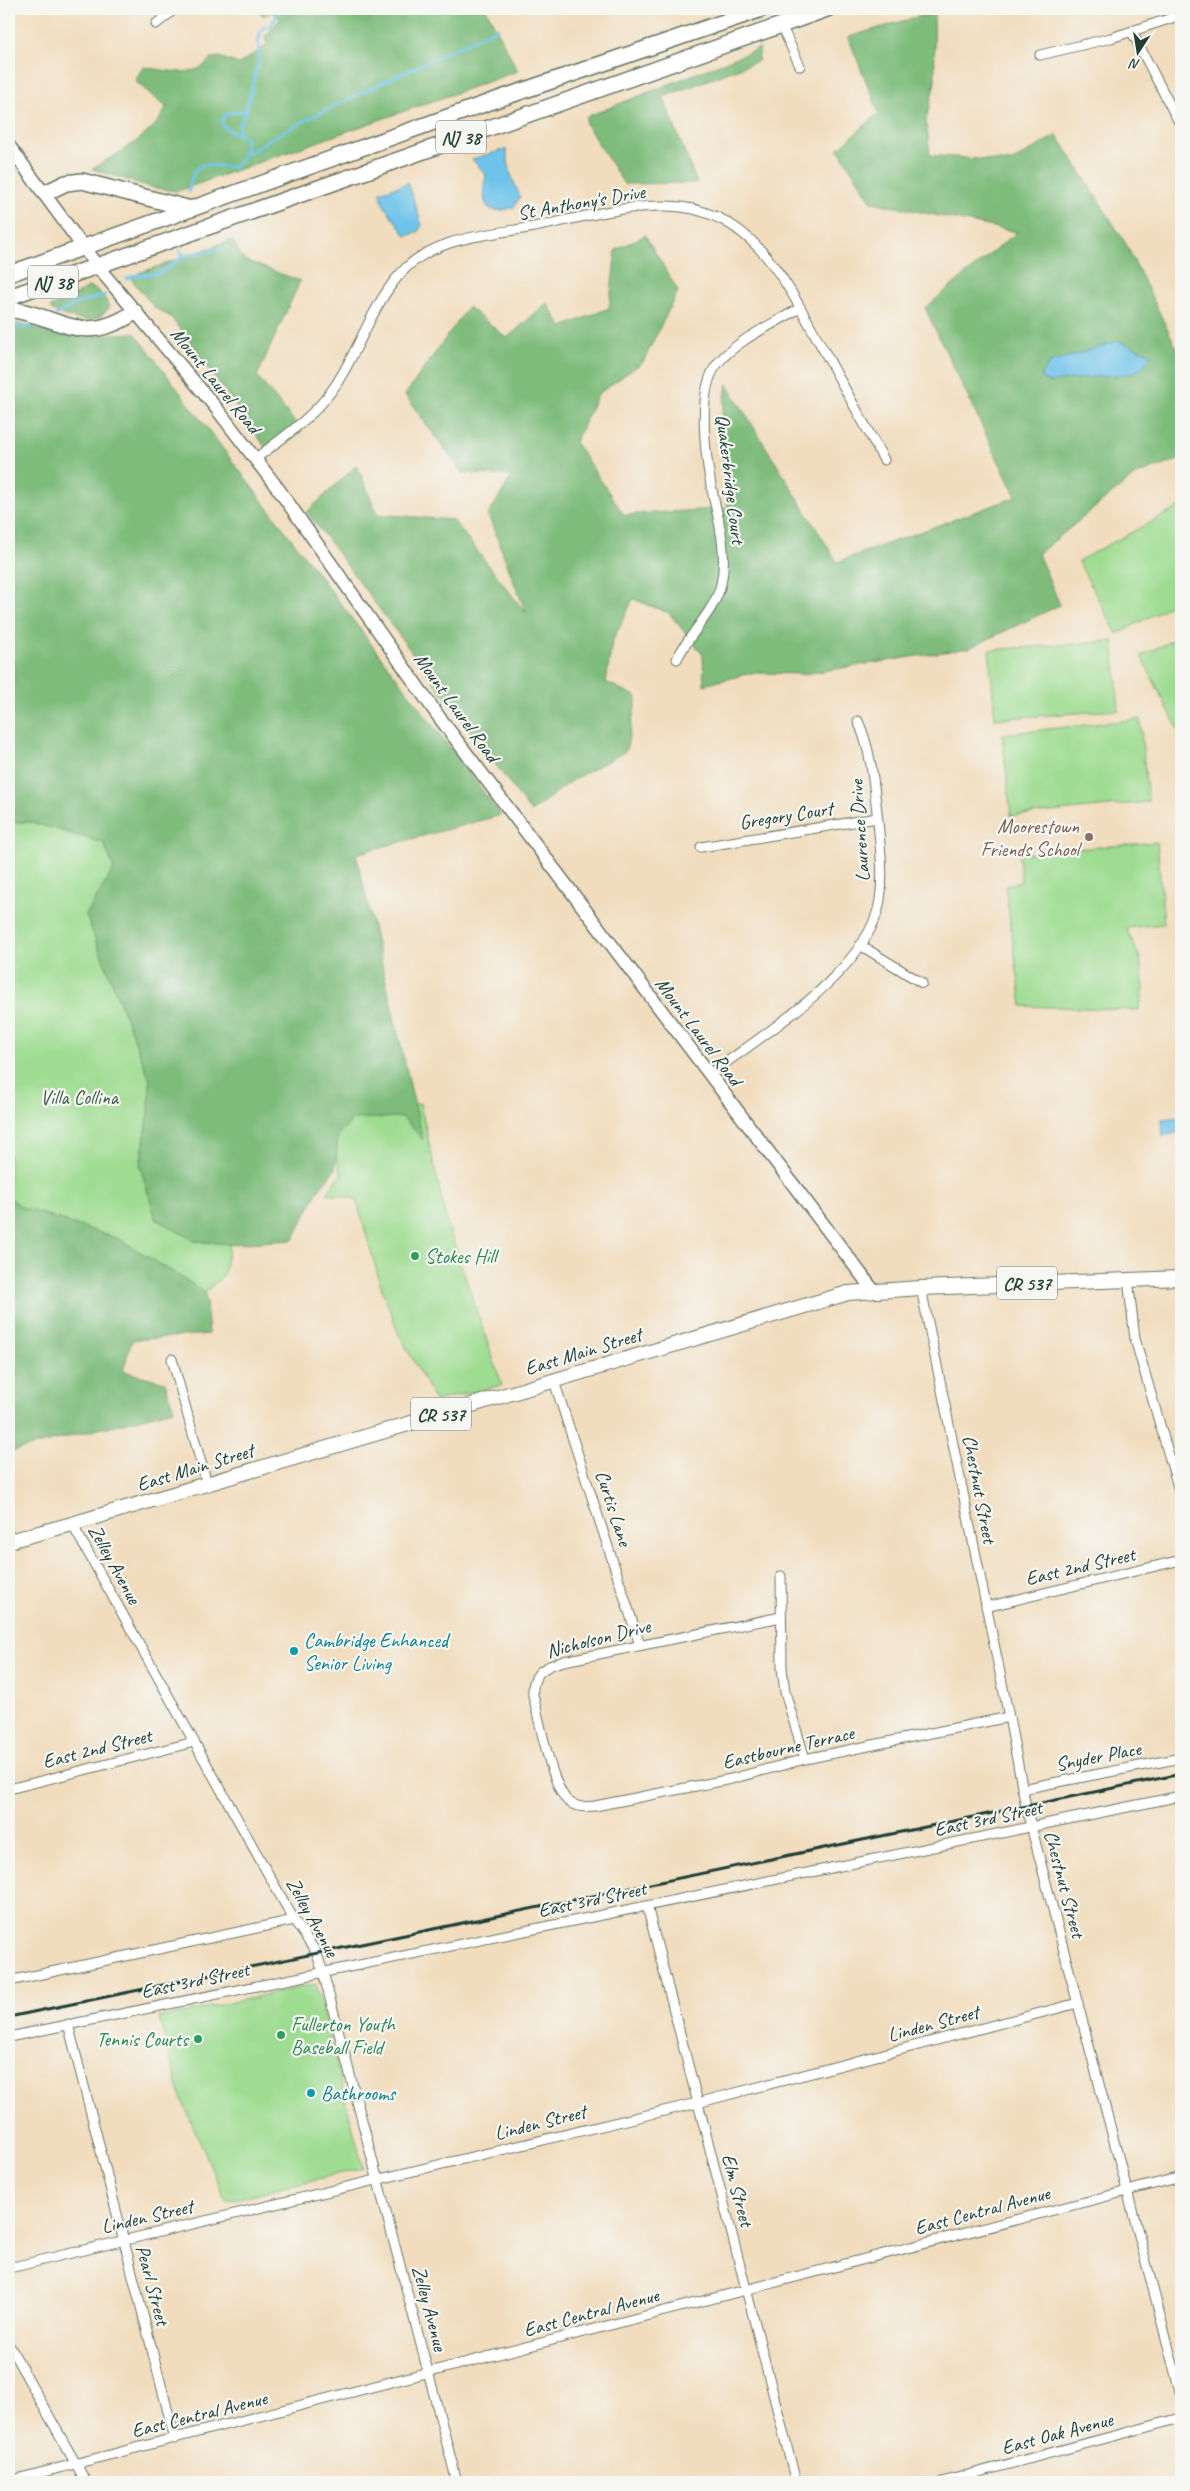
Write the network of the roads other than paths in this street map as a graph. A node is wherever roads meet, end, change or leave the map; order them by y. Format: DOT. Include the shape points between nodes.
graph roads {
  1 [pos="175,9"];
  2 [pos="762,9"];
  3 [pos="826,9"];
  4 [pos="1181,15"];
  5 [pos="156,24"];
  6 [pos="781,25"];
  7 [pos="1132,32"];
  8 [pos="1040,55"];
  9 [pos="800,66"];
  10 [pos="1181,126"];
  11 [pos="9,146"];
  12 [pos="44,193"];
  13 [pos="191,209"];
  14 [pos="84,248"];
  15 [pos="97,266"];
  16 [pos="9,274"];
  17 [pos="9,297"];
  18 [pos="800,308"];
  19 [pos="9,309"];
  20 [pos="135,312"];
  21 [pos="255,459"];
  22 [pos="884,460"];
  23 [pos="678,659"];
  24 [pos="858,721"];
  25 [pos="878,818"];
  26 [pos="701,846"];
  27 [pos="860,945"];
  28 [pos="922,983"];
  29 [pos="709,1075"];
  30 [pos="1181,1278"];
  31 [pos="1128,1279"];
  32 [pos="921,1288"];
  33 [pos="874,1290"];
  34 [pos="172,1359"];
  35 [pos="554,1381"];
  36 [pos="207,1484"];
  37 [pos="1181,1497"];
  38 [pos="72,1524"];
  39 [pos="9,1541"];
  40 [pos="1181,1560"];
  41 [pos="782,1576"];
  42 [pos="986,1607"];
  43 [pos="781,1617"];
  44 [pos="640,1645"];
  45 [pos="1009,1717"];
  46 [pos="194,1742"];
  47 [pos="1181,1758"];
  48 [pos="804,1759"];
  49 [pos="9,1789"];
  50 [pos="1022,1789"];
  51 [pos="1181,1796"];
  52 [pos="574,1806"];
  53 [pos="1032,1827"];
  54 [pos="647,1906"];
  55 [pos="294,1920"];
  56 [pos="323,1972"];
  57 [pos="9,1981"];
  58 [pos="1078,2003"];
  59 [pos="68,2024"];
  60 [pos="9,2037"];
  61 [pos="697,2103"];
  62 [pos="1181,2177"];
  63 [pos="378,2180"];
  64 [pos="1127,2190"];
  65 [pos="122,2240"];
  66 [pos="9,2268"];
  67 [pos="746,2290"];
  68 [pos="9,2345"];
  69 [pos="429,2372"];
  70 [pos="1181,2395"];
  71 [pos="1181,2418"];
  72 [pos="175,2439"];
  73 [pos="76,2463"];
  74 [pos="9,2481"];
  75 [pos="86,2482"];
  76 [pos="457,2482"];
  77 [pos="796,2482"];
  78 [pos="942,2482"];
  1 -- 5 [label="street"];
  2 -- 13 [label="highway, NJ 38"];
  3 -- 6 [label="highway, NJ 38"];
  4 -- 7 [label="street"];
  6 -- 9 [label="street"];
  6 -- 15 [label="highway, NJ 38"];
  7 -- 8 [label="street"];
  7 -- 10 [label="street"];
  11 -- 12 [label="main road, Mount Laurel Road"];
  12 -- 13 [label="highway" via="66,183 82,181"];
  12 -- 14 [label="main road, Mount Laurel Road"];
  13 -- 14 [label="highway, NJ 38"];
  14 -- 15 [label="main road, Mount Laurel Road"];
  14 -- 16 [label="highway, NJ 38"];
  15 -- 17 [label="highway, NJ 38"];
  15 -- 20 [label="main road, Mount Laurel Road"];
  18 -- 21 [label="street, St Anthony's Drive" via="779,271 750,239 714,216 682,207 649,207 594,215 444,245 428,252 401,273 324,402"];
  18 -- 22 [label="street, St Anthony's Drive"];
  18 -- 23 [label="street, Quakerbridge Court" via="725,356 707,383 704,409 706,441 722,531 722,582 712,608"];
  19 -- 20 [label="highway" via="86,330 115,323"];
  20 -- 21 [label="main road, Mount Laurel Road"];
  21 -- 29 [label="main road, Mount Laurel Road" via="439,716"];
  24 -- 25 [label="street, Laurence Drive" via="868,748"];
  25 -- 26 [label="street, Gregory Court"];
  25 -- 27 [label="street, Laurence Drive" via="880,901"];
  27 -- 28 [label="street"];
  27 -- 29 [label="street, Laurence Drive" via="827,985"];
  29 -- 33 [label="main road, Mount Laurel Road"];
  30 -- 31 [label="main road, East Main Street / CR 537"];
  31 -- 32 [label="main road, East Main Street / CR 537"];
  31 -- 37 [label="street" via="1135,1339"];
  32 -- 33 [label="main road, East Main Street / CR 537"];
  32 -- 42 [label="street, Chestnut Street"];
  33 -- 35 [label="main road, East Main Street / CR 537" via="820,1301"];
  34 -- 36 [label="street"];
  35 -- 36 [label="main road, East Main Street / CR 537"];
  35 -- 44 [label="street, Curtis Lane"];
  36 -- 38 [label="main road, East Main Street / CR 537"];
  38 -- 39 [label="main road, East Main Street / CR 537"];
  38 -- 46 [label="street, Zelley Avenue"];
  40 -- 42 [label="street, East 2nd Street"];
  41 -- 43 [label="street"];
  42 -- 45 [label="street, Chestnut Street"];
  43 -- 44 [label="street, Nicholson Drive"];
  43 -- 48 [label="street" via="785,1692"];
  44 -- 52 [label="street, Nicholson Drive" via="555,1663 540,1670 533,1681 533,1695 556,1782 563,1797"];
  45 -- 48 [label="street, Eastbourne Terrace"];
  45 -- 50 [label="street, Chestnut Street"];
  46 -- 49 [label="street, East 2nd Street"];
  46 -- 55 [label="street, Zelley Avenue"];
  47 -- 50 [label="street, Snyder Place"];
  48 -- 52 [label="street, Eastbourne Terrace" via="731,1779 595,1806"];
  50 -- 53 [label="street, Chestnut Street"];
  51 -- 53 [label="street, East 3rd Street"];
  53 -- 54 [label="street, East 3rd Street"];
  53 -- 58 [label="street, Chestnut Street"];
  54 -- 56 [label="street, East 3rd Street"];
  54 -- 61 [label="street, Elm Street"];
  55 -- 56 [label="street, Zelley Avenue" via="316,1952"];
  55 -- 57 [label="street, East 3rd Street"];
  56 -- 59 [label="street, East 3rd Street"];
  56 -- 63 [label="street, Zelley Avenue"];
  58 -- 61 [label="street, Linden Street"];
  58 -- 64 [label="street, Chestnut Street"];
  59 -- 60 [label="street, East 3rd Street"];
  59 -- 65 [label="street, Pearl Street"];
  61 -- 63 [label="street, Linden Street"];
  61 -- 67 [label="street, Elm Street"];
  62 -- 64 [label="street, East Central Avenue"];
  63 -- 65 [label="street, Linden Street"];
  63 -- 69 [label="street, Zelley Avenue"];
  64 -- 67 [label="street, East Central Avenue"];
  64 -- 70 [label="street, Chestnut Street"];
  65 -- 66 [label="street, Linden Street"];
  65 -- 72 [label="street, Pearl Street"];
  67 -- 69 [label="street, East Central Avenue"];
  67 -- 77 [label="street, Elm Street"];
  68 -- 73 [label="street"];
  69 -- 72 [label="street, East Central Avenue"];
  69 -- 76 [label="street, Zelley Avenue"];
  71 -- 78 [label="street, East Oak Avenue"];
  72 -- 73 [label="street, East Central Avenue"];
  73 -- 74 [label="street, East Central Avenue"];
  73 -- 75 [label="street"];
}
